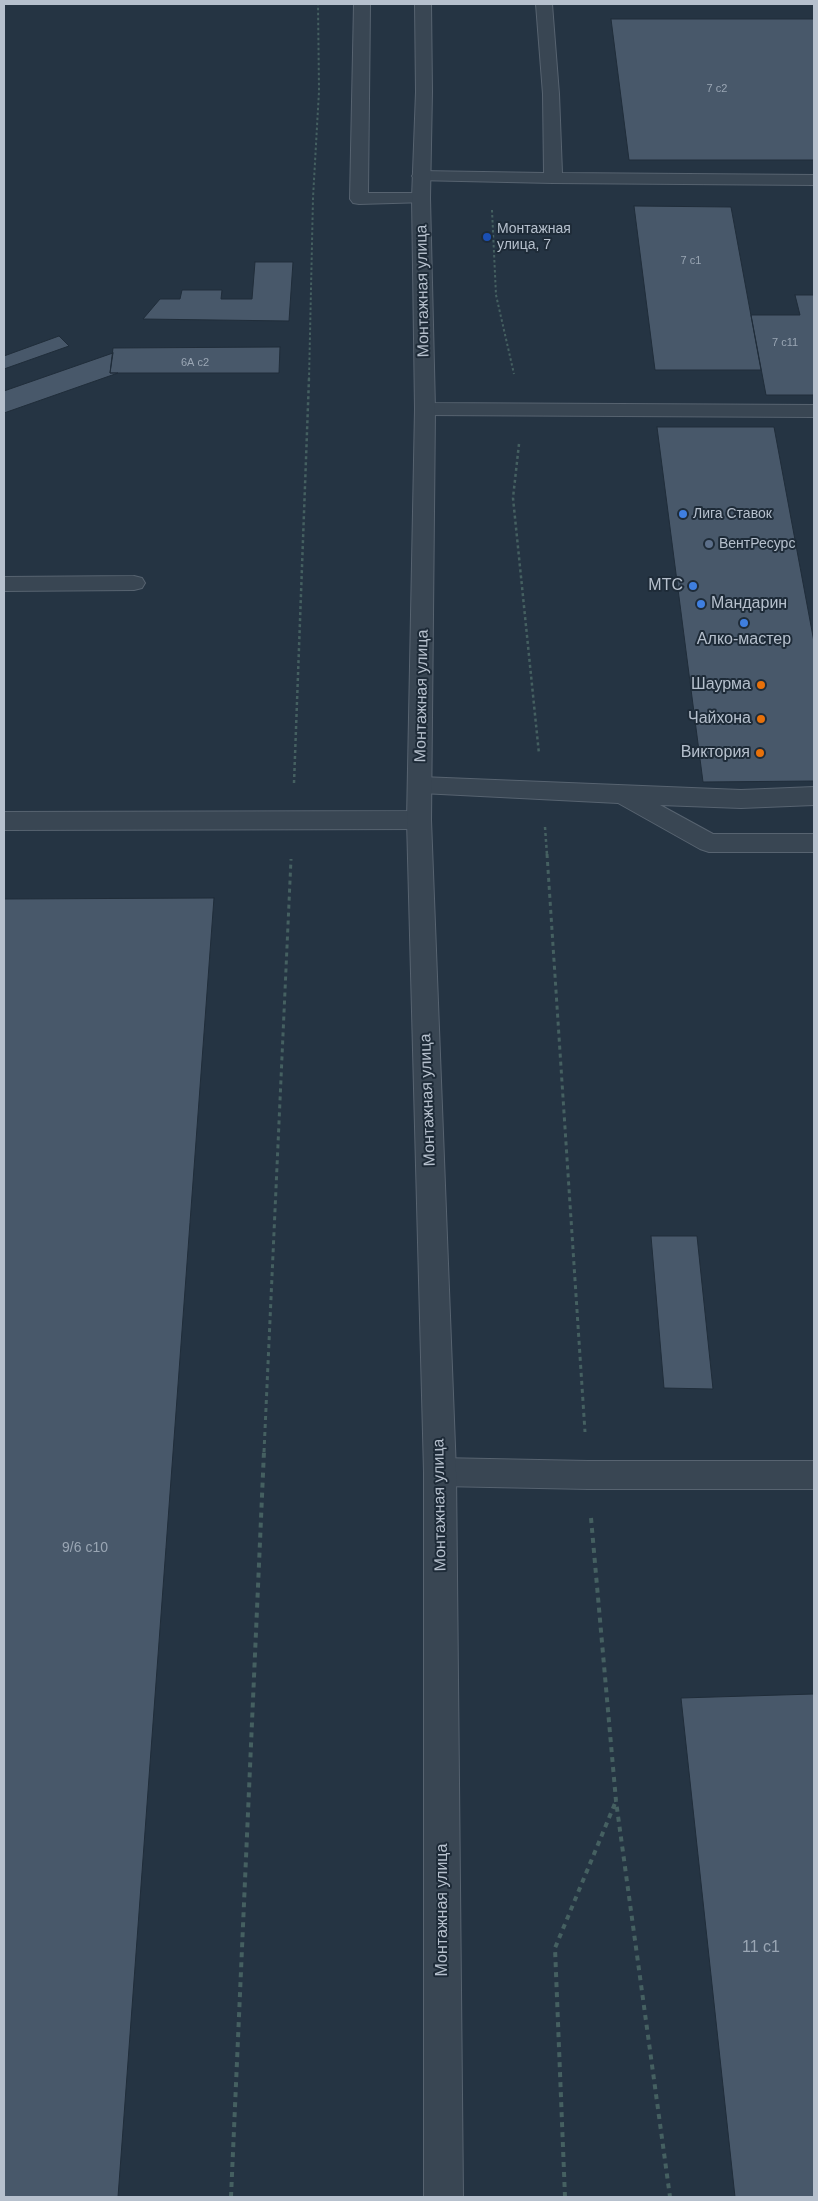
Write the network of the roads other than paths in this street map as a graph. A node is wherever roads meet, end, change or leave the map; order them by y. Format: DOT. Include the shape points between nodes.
graph roads {
  1 [pos="362,4"];
  2 [pos="423,4"];
  3 [pos="544,4"];
  4 [pos="553,178"];
  5 [pos="814,180"];
  6 [pos="421,187"];
  7 [pos="424,409"];
  8 [pos="814,411"];
  9 [pos="134,583"];
  10 [pos="4,584"];
  11 [pos="421,785"];
  12 [pos="623,795"];
  13 [pos="814,796"];
  14 [pos="419,820"];
  15 [pos="4,821"];
  16 [pos="814,844"];
  17 [pos="440,1472"];
  18 [pos="814,1475"];
  19 [pos="444,2197"];
  1 -- 6 [label="street" via="359,198"];
  2 -- 6 [label="street, Монтажная улица"];
  3 -- 4 [label="street"];
  4 -- 5 [label="street"];
  4 -- 6 [label="street" via="490,177"];
  6 -- 7 [label="street, Монтажная улица"];
  7 -- 8 [label="street"];
  7 -- 11 [label="street, Монтажная улица"];
  9 -- 10 [label="street"];
  11 -- 12 [label="street"];
  11 -- 14 [label="street, Монтажная улица"];
  12 -- 13 [label="street" via="741,799"];
  12 -- 16 [label="street" via="709,843"];
  14 -- 15 [label="street"];
  14 -- 17 [label="street, Монтажная улица"];
  17 -- 18 [label="street"];
  17 -- 19 [label="street, Монтажная улица"];
}
